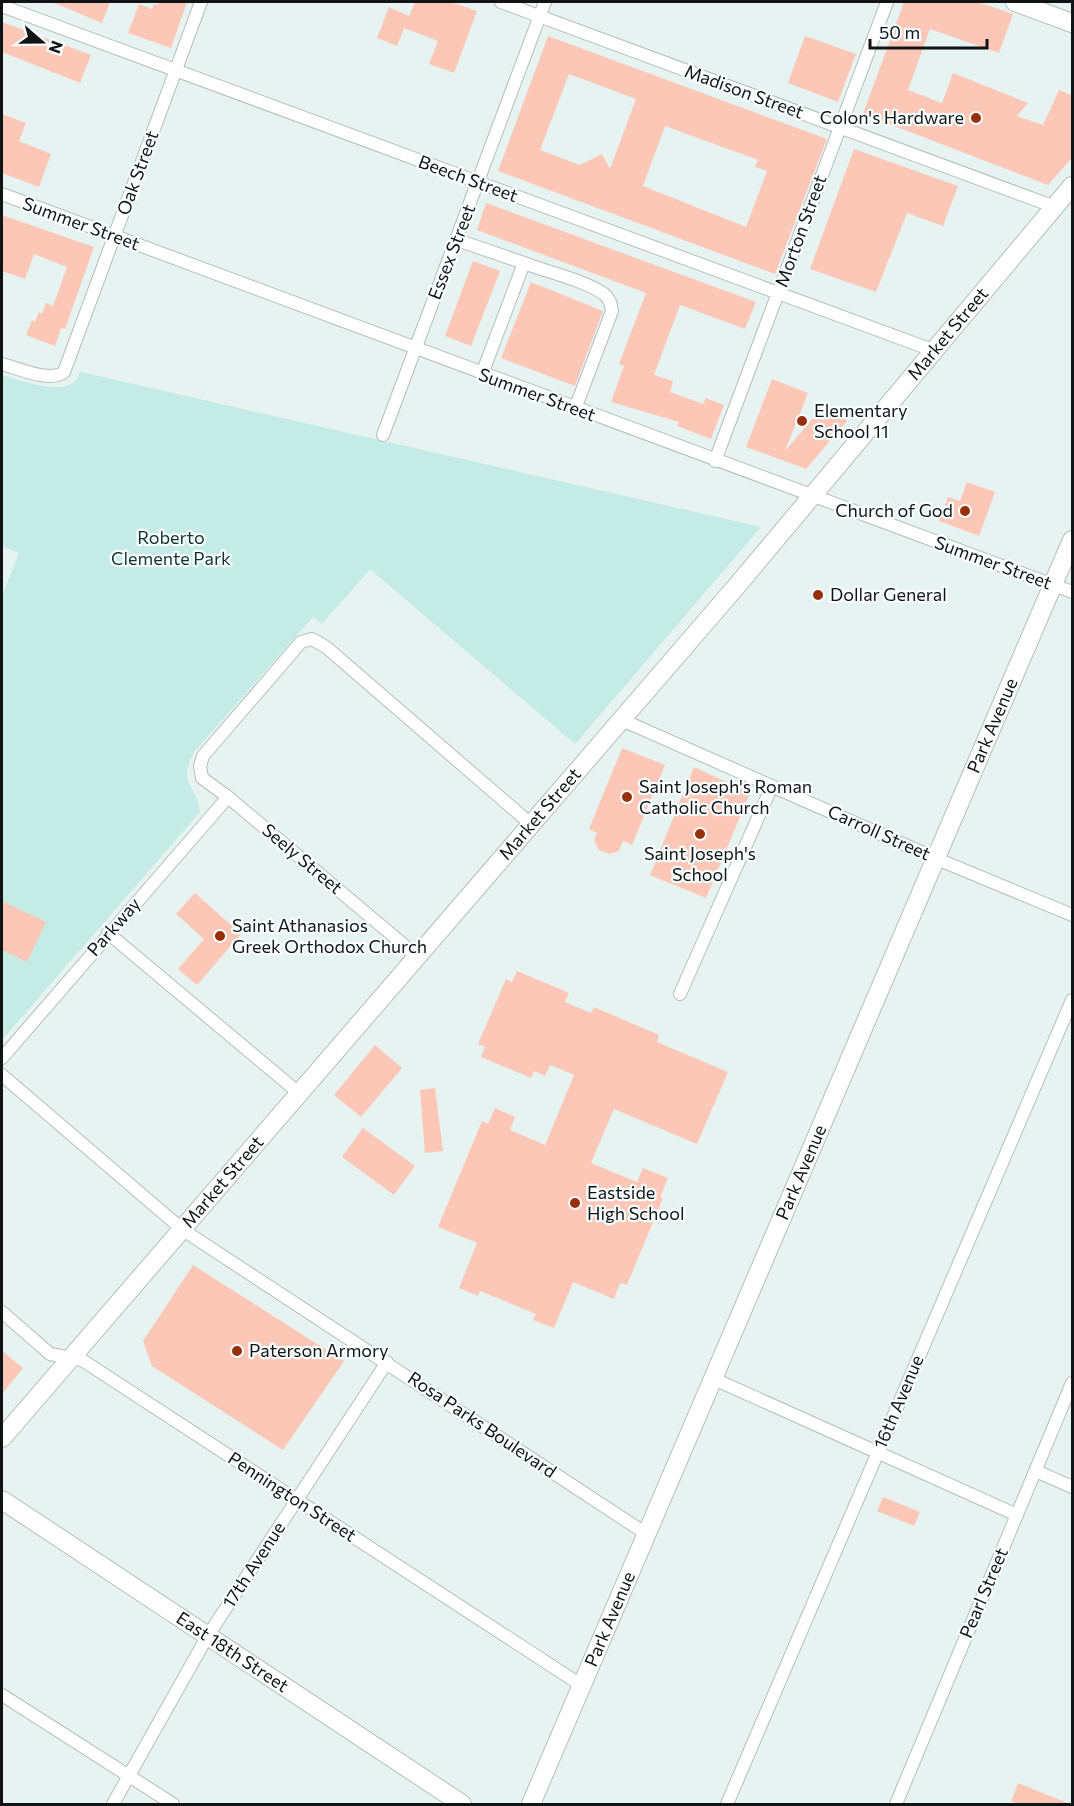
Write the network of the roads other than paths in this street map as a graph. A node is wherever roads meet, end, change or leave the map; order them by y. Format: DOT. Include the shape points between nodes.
graph roads {
  1 [pos="201,2"];
  2 [pos="501,2"];
  3 [pos="545,2"];
  4 [pos="887,2"];
  5 [pos="1014,2"];
  6 [pos="2,6"];
  7 [pos="541,16"];
  8 [pos="1072,23"];
  9 [pos="176,70"];
  10 [pos="840,128"];
  11 [pos="478,183"];
  12 [pos="1072,186"];
  13 [pos="2,194"];
  14 [pos="1055,207"];
  15 [pos="114,236"];
  16 [pos="457,240"];
  17 [pos="524,263"];
  18 [pos="778,293"];
  19 [pos="415,350"];
  20 [pos="935,351"];
  21 [pos="2,364"];
  22 [pos="482,374"];
  23 [pos="575,409"];
  24 [pos="383,435"];
  25 [pos="715,461"];
  26 [pos="812,497"];
  27 [pos="1072,540"];
  28 [pos="1054,585"];
  29 [pos="1072,592"];
  30 [pos="622,720"];
  31 [pos="772,786"];
  32 [pos="228,797"];
  33 [pos="532,825"];
  34 [pos="937,859"];
  35 [pos="1072,915"];
  36 [pos="108,933"];
  37 [pos="417,956"];
  38 [pos="680,994"];
  39 [pos="1072,1000"];
  40 [pos="2,1058"];
  41 [pos="2,1075"];
  42 [pos="300,1094"];
  43 [pos="183,1230"];
  44 [pos="2,1312"];
  45 [pos="74,1357"];
  46 [pos="387,1362"];
  47 [pos="714,1379"];
  48 [pos="1072,1383"];
  49 [pos="2,1438"];
  50 [pos="876,1453"];
  51 [pos="1036,1471"];
  52 [pos="1072,1486"];
  53 [pos="2,1500"];
  54 [pos="297,1500"];
  55 [pos="1017,1515"];
  56 [pos="648,1535"];
  57 [pos="207,1637"];
  58 [pos="584,1687"];
  59 [pos="2,1695"];
  60 [pos="129,1776"];
  61 [pos="113,1804"];
  62 [pos="173,1804"];
  63 [pos="462,1804"];
  64 [pos="531,1804"];
  65 [pos="727,1804"];
  66 [pos="896,1804"];
  1 -- 9 [label="street, Oak Street"];
  2 -- 7 [label="street, Madison Street"];
  3 -- 7 [label="street, Essex Street"];
  4 -- 10 [label="street, Morton Street"];
  5 -- 8 [label="main road"];
  6 -- 9 [label="street, Beech Street"];
  7 -- 10 [label="street, Madison Street"];
  7 -- 11 [label="street, Essex Street"];
  9 -- 11 [label="street, Beech Street"];
  9 -- 15 [label="street, Oak Street"];
  10 -- 14 [label="street, Madison Street"];
  10 -- 18 [label="street, Morton Street"];
  11 -- 16 [label="street, Essex Street"];
  11 -- 18 [label="street, Beech Street"];
  12 -- 14 [label="main road, Market Street"];
  13 -- 15 [label="street, Summer Street"];
  14 -- 20 [label="main road, Market Street"];
  15 -- 19 [label="street, Summer Street"];
  15 -- 21 [label="street, Oak Street" via="66,367 58,376 48,376"];
  16 -- 17 [label="street"];
  16 -- 19 [label="street, Essex Street"];
  17 -- 22 [label="street"];
  17 -- 23 [label="street" via="604,294 610,300 612,311"];
  18 -- 20 [label="street, Beech Street"];
  18 -- 25 [label="street, Morton Street"];
  19 -- 22 [label="street, Summer Street"];
  19 -- 24 [label="street, Essex Street"];
  20 -- 26 [label="main road, Market Street"];
  22 -- 23 [label="street, Summer Street"];
  23 -- 25 [label="street, Summer Street"];
  25 -- 26 [label="street, Summer Street"];
  26 -- 28 [label="street, Summer Street"];
  26 -- 30 [label="main road, Market Street"];
  27 -- 28 [label="main road, Park Avenue"];
  28 -- 29 [label="street, Summer Street"];
  28 -- 34 [label="main road, Park Avenue"];
  30 -- 31 [label="street, Carroll Street"];
  30 -- 33 [label="main road, Market Street"];
  31 -- 34 [label="street, Carroll Street"];
  31 -- 38 [label="street"];
  32 -- 33 [label="street, Seely Street" via="202,778 203,756 306,639 326,647"];
  32 -- 36 [label="street, Parkway"];
  32 -- 37 [label="street, Seely Street"];
  33 -- 37 [label="main road, Market Street"];
  34 -- 35 [label="street, Carroll Street"];
  34 -- 47 [label="main road, Park Avenue"];
  36 -- 40 [label="street, Parkway"];
  36 -- 42 [label="street"];
  37 -- 42 [label="main road, Market Street"];
  39 -- 50 [label="street, 16th Avenue"];
  41 -- 43 [label="street, Rosa Parks Boulevard"];
  42 -- 43 [label="main road, Market Street"];
  43 -- 45 [label="main road, Market Street"];
  43 -- 46 [label="street, Rosa Parks Boulevard"];
  44 -- 45 [label="street, Pennington Street" via="50,1354"];
  45 -- 49 [label="main road, Market Street"];
  45 -- 54 [label="street, Pennington Street"];
  46 -- 54 [label="street, 17th Avenue"];
  46 -- 56 [label="street, Rosa Parks Boulevard"];
  47 -- 50 [label="street"];
  47 -- 56 [label="main road, Park Avenue"];
  48 -- 51 [label="street, Pearl Street"];
  50 -- 55 [label="street"];
  50 -- 65 [label="street, 16th Avenue"];
  51 -- 52 [label="street"];
  51 -- 55 [label="street, Pearl Street"];
  53 -- 57 [label="main road, East 18th Street"];
  54 -- 57 [label="street, 17th Avenue"];
  54 -- 58 [label="street, Pennington Street"];
  55 -- 66 [label="street, Pearl Street"];
  56 -- 58 [label="main road, Park Avenue"];
  57 -- 60 [label="street, 17th Avenue"];
  57 -- 63 [label="main road, East 18th Street"];
  58 -- 64 [label="main road, Park Avenue"];
  59 -- 60 [label="street"];
  60 -- 61 [label="street, 17th Avenue"];
  60 -- 62 [label="street"];
}
